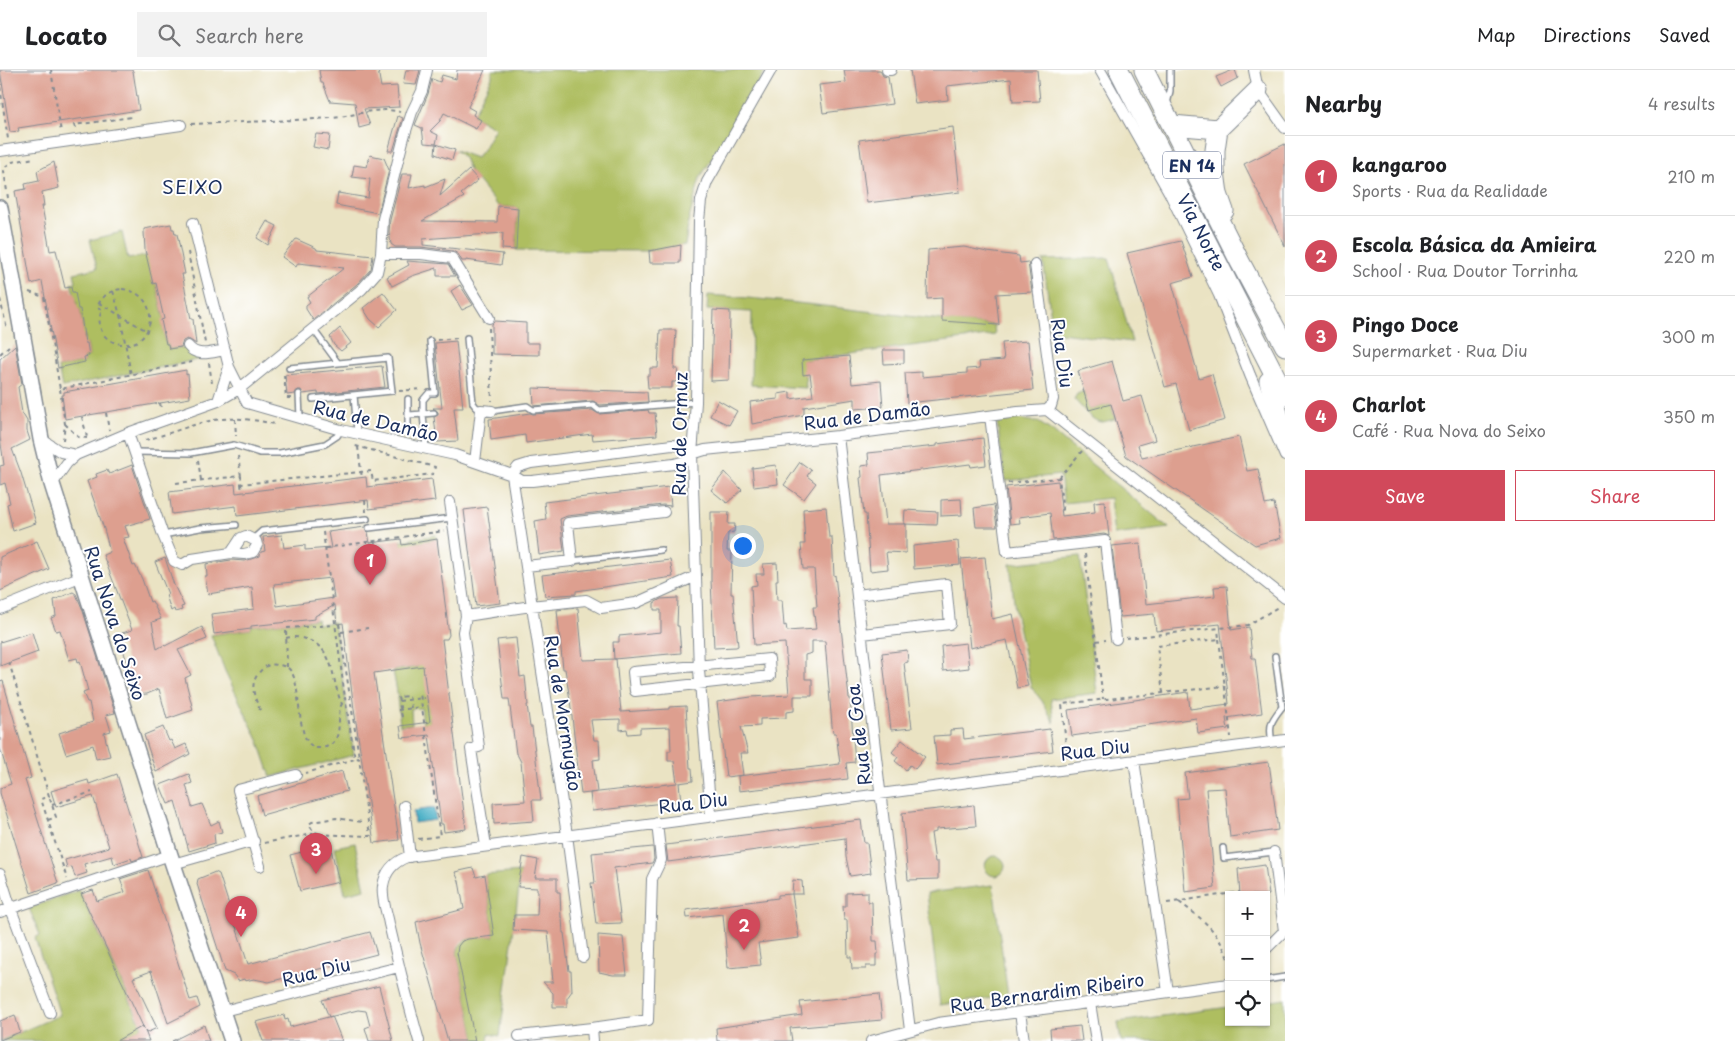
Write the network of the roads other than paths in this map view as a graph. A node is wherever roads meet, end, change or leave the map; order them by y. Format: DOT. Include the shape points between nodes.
graph roads {
  1 [pos="427,70"];
  2 [pos="771,70"];
  3 [pos="887,70"];
  4 [pos="891,70"];
  5 [pos="1101,70"];
  6 [pos="1119,70"];
  7 [pos="1144,70"];
  8 [pos="1170,70"];
  9 [pos="1254,70"];
  10 [pos="1258,90"];
  11 [pos="1169,118"];
  12 [pos="181,125"];
  13 [pos="1285,128"];
  14 [pos="1218,129"];
  15 [pos="0,151"];
  16 [pos="1162,156"];
  17 [pos="4,204"];
  18 [pos="193,223"];
  19 [pos="380,254"];
  20 [pos="1239,260"];
  21 [pos="1035,264"];
  22 [pos="489,318"];
  23 [pos="313,329"];
  24 [pos="467,338"];
  25 [pos="1256,339"];
  26 [pos="430,341"];
  27 [pos="188,346"];
  28 [pos="1285,346"];
  29 [pos="225,350"];
  30 [pos="338,363"];
  31 [pos="229,366"];
  32 [pos="289,368"];
  33 [pos="239,389"];
  34 [pos="299,394"];
  35 [pos="354,395"];
  36 [pos="1285,395"];
  37 [pos="313,399"];
  38 [pos="408,399"];
  39 [pos="218,401"];
  40 [pos="696,402"];
  41 [pos="486,410"];
  42 [pos="1047,410"];
  43 [pos="434,413"];
  44 [pos="423,414"];
  45 [pos="409,415"];
  46 [pos="990,416"];
  47 [pos="300,419"];
  48 [pos="408,425"];
  49 [pos="341,430"];
  50 [pos="128,433"];
  51 [pos="358,434"];
  52 [pos="838,436"];
  53 [pos="41,438"];
  54 [pos="1285,439"];
  55 [pos="133,448"];
  56 [pos="426,449"];
  57 [pos="692,454"];
  58 [pos="76,455"];
  59 [pos="1285,456"];
  60 [pos="474,462"];
  61 [pos="512,475"];
  62 [pos="52,484"];
  63 [pos="450,502"];
  64 [pos="664,512"];
  65 [pos="367,516"];
  66 [pos="452,518"];
  67 [pos="236,526"];
  68 [pos="369,528"];
  69 [pos="164,535"];
  70 [pos="254,538"];
  71 [pos="661,550"];
  72 [pos="231,553"];
  73 [pos="572,560"];
  74 [pos="526,566"];
  75 [pos="82,576"];
  76 [pos="696,576"];
  77 [pos="857,595"];
  78 [pos="1285,598"];
  79 [pos="531,606"];
  80 [pos="0,609"];
  81 [pos="466,616"];
  82 [pos="862,634"];
  83 [pos="1116,639"];
  84 [pos="1275,656"];
  85 [pos="699,665"];
  86 [pos="700,684"];
  87 [pos="1285,740"];
  88 [pos="1272,742"];
  89 [pos="1134,760"];
  90 [pos="296,775"];
  91 [pos="881,793"];
  92 [pos="404,806"];
  93 [pos="710,816"];
  94 [pos="657,823"];
  95 [pos="567,835"];
  96 [pos="254,841"];
  97 [pos="486,846"];
  98 [pos="1223,848"];
  99 [pos="1274,852"];
  100 [pos="410,857"];
  101 [pos="172,859"];
  102 [pos="260,866"];
  103 [pos="0,874"];
  104 [pos="11,909"];
  105 [pos="0,912"];
  106 [pos="1270,945"];
  107 [pos="583,957"];
  108 [pos="399,967"];
  109 [pos="1285,977"];
  110 [pos="1270,979"];
  111 [pos="1225,985"];
  112 [pos="1168,992"];
  113 [pos="1090,1003"];
  114 [pos="223,1011"];
  115 [pos="1020,1012"];
  116 [pos="50,1013"];
  117 [pos="592,1028"];
  118 [pos="910,1030"];
  119 [pos="520,1036"];
  120 [pos="232,1041"];
  121 [pos="419,1041"];
  122 [pos="593,1041"];
  123 [pos="871,1041"];
  124 [pos="1024,1041"];
  125 [pos="1096,1041"];
  1 -- 19 [label="street" via="383,219"];
  2 -- 40 [label="street, Rua de Ormuz" via="703,192 699,230"];
  3 -- 4 [label="street"];
  5 -- 16 [label="highway" via="1117,85"];
  5 -- 59 [label="street" via="1219,294"];
  6 -- 16 [label="highway, Via Norte / EN 14"];
  7 -- 11 [label="highway, Via Norte / EN 14"];
  8 -- 11 [label="lane"];
  9 -- 10 [label="street"];
  10 -- 13 [label="street"];
  10 -- 14 [label="highway"];
  11 -- 14 [label="highway"];
  11 -- 20 [label="highway, Via Norte / EN 14"];
  12 -- 15 [label="street"];
  14 -- 20 [label="highway" via="1215,157 1218,194"];
  16 -- 25 [label="highway, Via Norte / EN 14"];
  17 -- 53 [label="main road, Rua Nova do Seixo"];
  18 -- 29 [label="street, Rua de Damão"];
  19 -- 22 [label="street" via="452,258"];
  19 -- 23 [label="street" via="374,278"];
  20 -- 28 [label="highway, Via Norte / EN 14"];
  21 -- 42 [label="street, Rua Diu" via="1053,399"];
  23 -- 30 [label="lane"];
  23 -- 33 [label="street"];
  24 -- 41 [label="lane" via="473,403"];
  25 -- 36 [label="highway, Via Norte / EN 14"];
  25 -- 54 [label="highway"];
  26 -- 44 [label="lane" via="435,393 430,393 423,400"];
  27 -- 29 [label="street" via="196,353 208,356"];
  29 -- 31 [label="street, Rua de Damão"];
  30 -- 32 [label="lane"];
  30 -- 35 [label="lane" via="388,358 392,391"];
  31 -- 33 [label="street, Rua de Damão"];
  31 -- 39 [label="street"];
  33 -- 39 [label="street"];
  33 -- 47 [label="street, Rua de Damão" via="250,406"];
  34 -- 47 [label="lane"];
  35 -- 37 [label="lane"];
  35 -- 51 [label="lane"];
  38 -- 45 [label="lane"];
  39 -- 50 [label="street"];
  40 -- 41 [label="lane" via="599,410 593,405"];
  40 -- 57 [label="street, Rua de Ormuz"];
  41 -- 60 [label="street"];
  42 -- 46 [label="street, Rua de Damão"];
  42 -- 78 [label="street, Rua Diu"];
  43 -- 44 [label="lane"];
  44 -- 45 [label="lane"];
  44 -- 56 [label="lane"];
  45 -- 48 [label="lane"];
  46 -- 52 [label="street, Rua de Damão"];
  46 -- 83 [label="street" via="1007,552 1104,541"];
  47 -- 49 [label="street, Rua de Damão"];
  49 -- 51 [label="street, Rua de Damão"];
  49 -- 55 [label="lane" via="320,446 274,453 260,453 236,446 198,452"];
  50 -- 55 [label="street"];
  50 -- 58 [label="street"];
  51 -- 56 [label="street, Rua de Damão"];
  52 -- 57 [label="street, Rua de Damão"];
  52 -- 77 [label="street, Rua de Goa"];
  53 -- 58 [label="street" via="61,452"];
  53 -- 62 [label="main road, Rua Nova do Seixo"];
  55 -- 69 [label="street"];
  56 -- 60 [label="street, Rua de Damão"];
  57 -- 61 [label="street, Rua de Damão" via="685,461 674,464 532,481 522,481"];
  57 -- 61 [label="street" via="682,446 672,445 531,462 518,467"];
  57 -- 76 [label="street, Rua de Ormuz"];
  58 -- 62 [label="street"];
  60 -- 61 [label="street, Rua de Damão"];
  61 -- 74 [label="street, Rua de Mormugão"];
  62 -- 75 [label="main road, Rua Nova do Seixo"];
  63 -- 66 [label="street"];
  64 -- 73 [label="street" via="568,523"];
  65 -- 70 [label="lane" via="262,531"];
  66 -- 68 [label="lane"];
  66 -- 81 [label="street"];
  67 -- 69 [label="lane"];
  69 -- 72 [label="street" via="178,564"];
  70 -- 72 [label="street" via="242,538"];
  70 -- 72 [label="street" via="257,545 254,552"];
  71 -- 73 [label="lane"];
  73 -- 74 [label="street"];
  74 -- 79 [label="street, Rua de Mormugão"];
  75 -- 80 [label="street"];
  75 -- 101 [label="main road, Rua Nova do Seixo"];
  76 -- 79 [label="street" via="636,603 601,608 586,600"];
  76 -- 85 [label="street, Rua de Ormuz"];
  77 -- 82 [label="street, Rua de Goa"];
  77 -- 82 [label="street" via="946,584 950,624"];
  79 -- 81 [label="street"];
  79 -- 95 [label="street, Rua de Mormugão"];
  81 -- 97 [label="street" via="462,632 479,747 471,749"];
  82 -- 91 [label="street, Rua de Goa"];
  84 -- 88 [label="lane" via="1282,706 1271,722"];
  85 -- 86 [label="street, Rua de Ormuz"];
  85 -- 86 [label="street" via="633,672 635,691"];
  85 -- 86 [label="street" via="769,658 770,676"];
  86 -- 93 [label="street, Rua de Ormuz"];
  87 -- 88 [label="street, Rua Diu"];
  88 -- 89 [label="street, Rua Diu"];
  89 -- 91 [label="street, Rua Diu"];
  89 -- 112 [label="street"];
  90 -- 96 [label="street" via="238,790"];
  91 -- 93 [label="street, Rua Diu"];
  91 -- 118 [label="street, Rua de Goa"];
  92 -- 100 [label="street"];
  93 -- 94 [label="street, Rua Diu"];
  94 -- 95 [label="street, Rua Diu"];
  94 -- 117 [label="street" via="661,860 652,878 648,1020"];
  95 -- 97 [label="street, Rua Diu"];
  95 -- 107 [label="street, Rua de Mormugão"];
  96 -- 101 [label="street"];
  96 -- 102 [label="street"];
  97 -- 100 [label="street, Rua Diu"];
  98 -- 99 [label="lane" via="1224,858"];
  99 -- 106 [label="street" via="1284,931"];
  100 -- 108 [label="street, Rua Diu" via="391,868 383,888"];
  101 -- 104 [label="street" via="70,888"];
  101 -- 114 [label="main road, Rua Nova do Seixo"];
  103 -- 104 [label="street"];
  104 -- 105 [label="street"];
  104 -- 116 [label="street"];
  108 -- 114 [label="street, Rua Diu"];
  108 -- 121 [label="street"];
  109 -- 110 [label="lane"];
  111 -- 112 [label="street, Rua Bernardim Ribeiro"];
  112 -- 113 [label="street, Rua Bernardim Ribeiro"];
  113 -- 115 [label="street, Rua Bernardim Ribeiro"];
  113 -- 125 [label="street"];
  114 -- 120 [label="main road, Rua Nova do Seixo"];
  115 -- 118 [label="street, Rua Bernardim Ribeiro"];
  115 -- 124 [label="street"];
  117 -- 119 [label="street"];
  117 -- 122 [label="street"];
  118 -- 123 [label="street, Rua Bernardim Ribeiro"];
}
